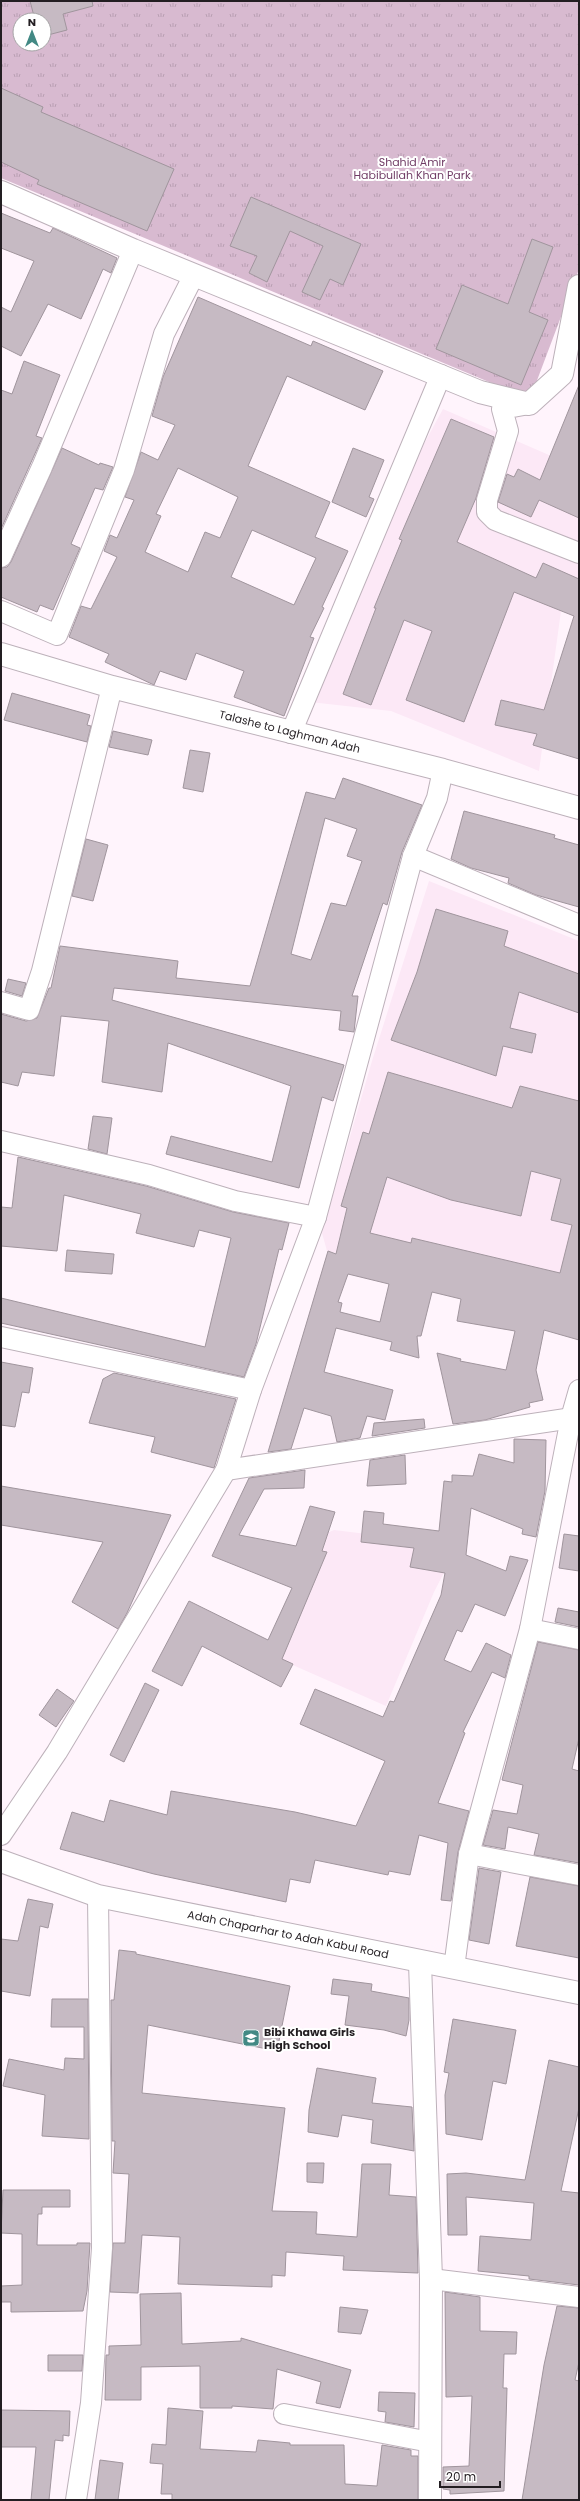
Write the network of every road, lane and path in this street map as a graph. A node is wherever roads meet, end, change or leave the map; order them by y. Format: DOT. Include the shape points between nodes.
graph roads {
  1 [pos="1,192"];
  2 [pos="133,250"];
  3 [pos="194,275"];
  4 [pos="579,286"];
  5 [pos="441,375"];
  6 [pos="529,404"];
  7 [pos="579,553"];
  8 [pos="1,557"];
  9 [pos="1,611"];
  10 [pos="1,654"];
  11 [pos="112,687"];
  12 [pos="291,733"];
  13 [pos="443,770"];
  14 [pos="579,808"];
  15 [pos="413,856"];
  16 [pos="579,925"];
  17 [pos="1,1002"];
  18 [pos="1,1141"];
  19 [pos="316,1217"];
  20 [pos="1,1337"];
  21 [pos="251,1390"];
  22 [pos="579,1390"];
  23 [pos="575,1417"];
  24 [pos="226,1470"];
  25 [pos="530,1629"];
  26 [pos="579,1639"];
  27 [pos="1,1835"];
  28 [pos="469,1854"];
  29 [pos="1,1861"];
  30 [pos="579,1875"];
  31 [pos="98,1896"];
  32 [pos="420,1963"];
  33 [pos="454,1968"];
  34 [pos="579,1994"];
  35 [pos="431,2279"];
  36 [pos="579,2296"];
  37 [pos="284,2414"];
  38 [pos="430,2442"];
  39 [pos="76,2500"];
  40 [pos="430,2500"];
  1 -- 2 [label="main road"];
  2 -- 3 [label="main road"];
  2 -- 8 [label="street" via="45,460"];
  3 -- 5 [label="main road"];
  3 -- 9 [label="street" via="164,334 124,470 57,635"];
  4 -- 6 [label="main road" via="562,374"];
  5 -- 6 [label="main road" via="480,392"];
  5 -- 12 [label="street"];
  6 -- 7 [label="street" via="502,409 508,431 487,500 487,512 495,520"];
  10 -- 11 [label="main road, Talashe to Laghman Adah"];
  11 -- 12 [label="main road, Talashe to Laghman Adah"];
  11 -- 17 [label="street" via="42,971 29,1010"];
  12 -- 13 [label="main road, Talashe to Laghman Adah"];
  13 -- 14 [label="main road, Talashe to Laghman Adah"];
  13 -- 15 [label="street" via="437,798"];
  15 -- 16 [label="street"];
  15 -- 19 [label="street"];
  18 -- 19 [label="street" via="149,1175 234,1202"];
  19 -- 21 [label="street"];
  20 -- 21 [label="street"];
  21 -- 24 [label="street"];
  22 -- 23 [label="street"];
  23 -- 24 [label="street"];
  23 -- 25 [label="street"];
  24 -- 27 [label="street" via="57,1752"];
  25 -- 26 [label="street"];
  25 -- 28 [label="street"];
  28 -- 30 [label="street"];
  28 -- 33 [label="street"];
  29 -- 31 [label="main road, Adah Chaparhar to Adah Kabul Road"];
  31 -- 32 [label="main road, Adah Chaparhar to Adah Kabul Road"];
  31 -- 39 [label="street" via="102,2248 91,2403"];
  32 -- 33 [label="main road, Adah Chaparhar to Adah Kabul Road"];
  32 -- 35 [label="main road"];
  33 -- 34 [label="main road, Adah Chaparhar to Adah Kabul Road"];
  35 -- 36 [label="street"];
  35 -- 38 [label="main road"];
  37 -- 38 [label="street"];
  38 -- 40 [label="main road"];
}
